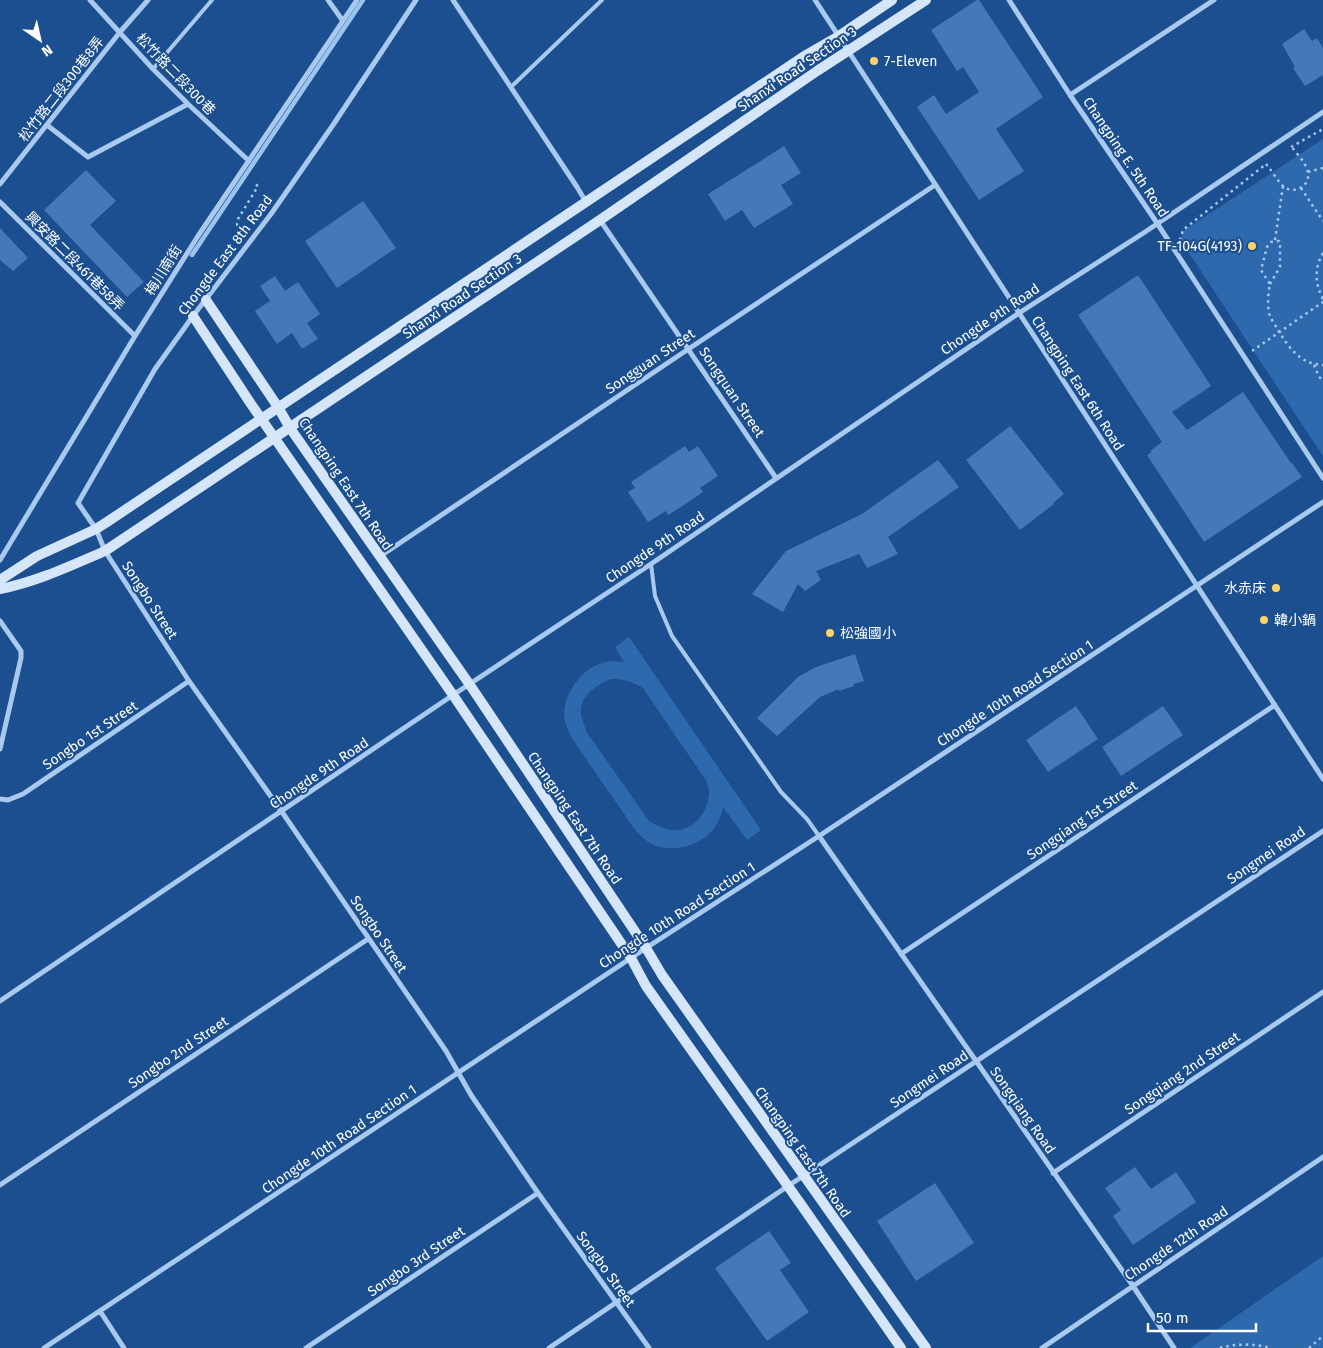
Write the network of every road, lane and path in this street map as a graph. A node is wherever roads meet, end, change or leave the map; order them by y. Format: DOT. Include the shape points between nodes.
graph roads {
  1 [pos="90,0"];
  2 [pos="148,0"];
  3 [pos="212,0"];
  4 [pos="328,0"];
  5 [pos="358,0"];
  6 [pos="416,0"];
  7 [pos="453,0"];
  8 [pos="602,0"];
  9 [pos="815,0"];
  10 [pos="892,0"];
  11 [pos="926,0"];
  12 [pos="1009,0"];
  13 [pos="1214,0"];
  14 [pos="343,21"];
  15 [pos="120,32"];
  16 [pos="840,36"];
  17 [pos="849,51"];
  18 [pos="153,69"];
  19 [pos="511,86"];
  20 [pos="1070,95"];
  21 [pos="188,104"];
  22 [pos="1323,112"];
  23 [pos="47,125"];
  24 [pos="1323,128"];
  25 [pos="1291,146"];
  26 [pos="1285,151"];
  27 [pos="248,161"];
  28 [pos="1323,168"];
  29 [pos="1308,172"];
  30 [pos="253,183"];
  31 [pos="0,184"];
  32 [pos="935,185"];
  33 [pos="1283,186"];
  34 [pos="1301,188"];
  35 [pos="0,202"];
  36 [pos="586,203"];
  37 [pos="600,220"];
  38 [pos="1323,221"];
  39 [pos="1157,223"];
  40 [pos="240,232"];
  41 [pos="1275,240"];
  42 [pos="1180,241"];
  43 [pos="1323,253"];
  44 [pos="1270,284"];
  45 [pos="206,300"];
  46 [pos="1323,300"];
  47 [pos="1018,313"];
  48 [pos="193,316"];
  49 [pos="1279,332"];
  50 [pos="135,336"];
  51 [pos="689,349"];
  52 [pos="1252,351"];
  53 [pos="1313,364"];
  54 [pos="1323,365"];
  55 [pos="1323,380"];
  56 [pos="278,407"];
  57 [pos="262,419"];
  58 [pos="290,428"];
  59 [pos="275,438"];
  60 [pos="776,478"];
  61 [pos="1323,478"];
  62 [pos="1323,502"];
  63 [pos="96,529"];
  64 [pos="105,552"];
  65 [pos="379,557"];
  66 [pos="0,560"];
  67 [pos="651,564"];
  68 [pos="0,580"];
  69 [pos="1198,586"];
  70 [pos="0,589"];
  71 [pos="0,621"];
  72 [pos="189,681"];
  73 [pos="470,685"];
  74 [pos="453,695"];
  75 [pos="1275,705"];
  76 [pos="0,749"];
  77 [pos="1323,779"];
  78 [pos="0,799"];
  79 [pos="282,812"];
  80 [pos="1323,831"];
  81 [pos="819,836"];
  82 [pos="368,939"];
  83 [pos="646,948"];
  84 [pos="901,954"];
  85 [pos="630,958"];
  86 [pos="1323,992"];
  87 [pos="0,1000"];
  88 [pos="976,1061"];
  89 [pos="459,1073"];
  90 [pos="1323,1157"];
  91 [pos="1053,1173"];
  92 [pos="804,1176"];
  93 [pos="0,1185"];
  94 [pos="788,1186"];
  95 [pos="538,1194"];
  96 [pos="1133,1286"];
  97 [pos="616,1303"];
  98 [pos="100,1310"];
  99 [pos="1323,1336"];
  100 [pos="44,1348"];
  101 [pos="124,1348"];
  102 [pos="306,1348"];
  103 [pos="549,1348"];
  104 [pos="649,1348"];
  105 [pos="901,1348"];
  106 [pos="926,1348"];
  107 [pos="1042,1348"];
  108 [pos="1174,1348"];
  109 [pos="1220,1348"];
  110 [pos="1271,1348"];
  111 [pos="1309,1348"];
  1 -- 15 [label="street, 松竹路二段300巷"];
  2 -- 15 [label="street, 松竹路二段300巷8弄"];
  3 -- 18 [label="lane"];
  4 -- 14 [label="street"];
  5 -- 14 [label="street, 梅川南街"];
  6 -- 45 [label="street, Chongde East 8th Road" via="277,206"];
  7 -- 19 [label="street"];
  8 -- 19 [label="lane"];
  9 -- 16 [label="street, Changping East 6th Road"];
  10 -- 16 [label="street, Shanxi Road Section 3"];
  11 -- 17 [label="street, Shanxi Road Section 3"];
  12 -- 20 [label="street, Changping E. 5th Road"];
  13 -- 20 [label="street"];
  14 -- 27 [label="street, 梅川南街"];
  15 -- 18 [label="street, 松竹路二段300巷"];
  15 -- 23 [label="street, 松竹路二段300巷8弄"];
  16 -- 17 [label="street, Changping East 6th Road"];
  16 -- 36 [label="street, Shanxi Road Section 3" via="806,55"];
  17 -- 32 [label="street, Changping East 6th Road"];
  17 -- 37 [label="street, Shanxi Road Section 3"];
  18 -- 21 [label="street, 松竹路二段300巷"];
  19 -- 36 [label="street"];
  20 -- 39 [label="street, Changping E. 5th Road"];
  21 -- 23 [label="street" via="88,157"];
  21 -- 27 [label="street, 松竹路二段300巷"];
  22 -- 39 [label="street, Chongde 9th Road"];
  23 -- 31 [label="street, 松竹路二段300巷8弄"];
  24 -- 25 [label="path"];
  25 -- 26 [label="path"];
  25 -- 29 [label="path"];
  27 -- 50 [label="street, 梅川南街"];
  28 -- 29 [label="path"];
  29 -- 34 [label="path"];
  30 -- 40 [label="path" via="258,186 238,219"];
  32 -- 47 [label="street, Changping East 6th Road"];
  32 -- 51 [label="street, Songguan Street"];
  33 -- 34 [label="path" via="1293,190"];
  33 -- 41 [label="path"];
  33 -- 42 [label="path" via="1266,164 1183,230"];
  34 -- 38 [label="path"];
  35 -- 50 [label="street, 興安路二段461巷58弄"];
  36 -- 56 [label="street, Shanxi Road Section 3"];
  37 -- 51 [label="street, Songquan Street"];
  37 -- 58 [label="street, Shanxi Road Section 3"];
  39 -- 47 [label="street, Chongde 9th Road"];
  39 -- 61 [label="street, Changping E. 5th Road"];
  41 -- 44 [label="path" via="1280,246 1280,267"];
  41 -- 44 [label="path" via="1267,247 1261,270"];
  43 -- 46 [label="path" via="1316,277"];
  44 -- 49 [label="path" via="1270,315"];
  45 -- 48 [label="street, Chongde East 8th Road"];
  45 -- 56 [label="street, Changping East 7th Road"];
  46 -- 49 [label="path"];
  47 -- 60 [label="street, Chongde 9th Road"];
  47 -- 69 [label="street, Changping East 6th Road"];
  48 -- 57 [label="street"];
  48 -- 63 [label="street, Chongde East 8th Road" via="155,369 78,502"];
  49 -- 52 [label="path"];
  49 -- 53 [label="path" via="1289,348"];
  50 -- 66 [label="street, 梅川南街"];
  51 -- 60 [label="street, Songquan Street"];
  51 -- 65 [label="street, Songguan Street"];
  53 -- 54 [label="path"];
  53 -- 55 [label="path"];
  56 -- 57 [label="street, Shanxi Road Section 3"];
  56 -- 58 [label="street, Changping East 7th Road"];
  57 -- 59 [label="street"];
  57 -- 63 [label="street, Shanxi Road Section 3"];
  58 -- 59 [label="street, Shanxi Road Section 3"];
  58 -- 65 [label="street, Changping East 7th Road"];
  59 -- 64 [label="street, Shanxi Road Section 3"];
  59 -- 74 [label="street"];
  60 -- 67 [label="street, Chongde 9th Road"];
  62 -- 69 [label="street, Chongde 10th Road Section 1"];
  63 -- 64 [label="street, Songbo Street"];
  63 -- 68 [label="street, Shanxi Road Section 3" via="37,556"];
  64 -- 70 [label="street, Shanxi Road Section 3" via="46,576"];
  64 -- 72 [label="street, Songbo Street"];
  65 -- 73 [label="street, Changping East 7th Road"];
  67 -- 73 [label="street, Chongde 9th Road"];
  67 -- 81 [label="lane" via="655,596 672,636 781,792"];
  69 -- 75 [label="street, Changping East 6th Road"];
  69 -- 81 [label="street, Chongde 10th Road Section 1"];
  71 -- 76 [label="street" via="20,651 21,658"];
  72 -- 78 [label="street, Songbo 1st Street" via="23,794 8,800"];
  72 -- 79 [label="street, Songbo Street"];
  73 -- 74 [label="street, Chongde 9th Road"];
  73 -- 83 [label="street, Changping East 7th Road"];
  74 -- 79 [label="street, Chongde 9th Road"];
  74 -- 85 [label="street"];
  75 -- 77 [label="street, Changping East 6th Road"];
  75 -- 84 [label="street, Songqiang 1st Street"];
  79 -- 82 [label="street, Songbo Street"];
  79 -- 87 [label="street, Chongde 9th Road"];
  80 -- 88 [label="street, Songmei Road"];
  81 -- 83 [label="street, Chongde 10th Road Section 1"];
  81 -- 84 [label="street, Songqiang Road"];
  82 -- 89 [label="street, Songbo Street"];
  82 -- 93 [label="street, Songbo 2nd Street"];
  83 -- 85 [label="street, Chongde 10th Road Section 1"];
  83 -- 92 [label="street, Changping East 7th Road"];
  84 -- 88 [label="street, Songqiang Road"];
  85 -- 89 [label="street, Chongde 10th Road Section 1"];
  85 -- 94 [label="street" via="646,986"];
  86 -- 91 [label="street, Songqiang 2nd Street"];
  88 -- 91 [label="street, Songqiang Road"];
  88 -- 92 [label="street, Songmei Road"];
  89 -- 95 [label="street, Songbo Street"];
  89 -- 98 [label="street, Chongde 10th Road Section 1"];
  90 -- 96 [label="street, Chongde 12th Road"];
  91 -- 96 [label="street, Songqiang Road"];
  92 -- 94 [label="street, Songmei Road"];
  92 -- 106 [label="street, Changping East 7th Road"];
  94 -- 97 [label="street, Songmei Road"];
  94 -- 105 [label="street"];
  95 -- 97 [label="street, Songbo Street"];
  95 -- 102 [label="street, Songbo 3rd Street"];
  96 -- 107 [label="street, Chongde 12th Road"];
  96 -- 108 [label="street, Songqiang Road"];
  97 -- 103 [label="street, Songmei Road"];
  97 -- 104 [label="street, Songbo Street"];
  98 -- 100 [label="street, Chongde 10th Road Section 1"];
  98 -- 101 [label="street"];
  99 -- 111 [label="path"];
  109 -- 110 [label="path" via="1260,1345"];
}
